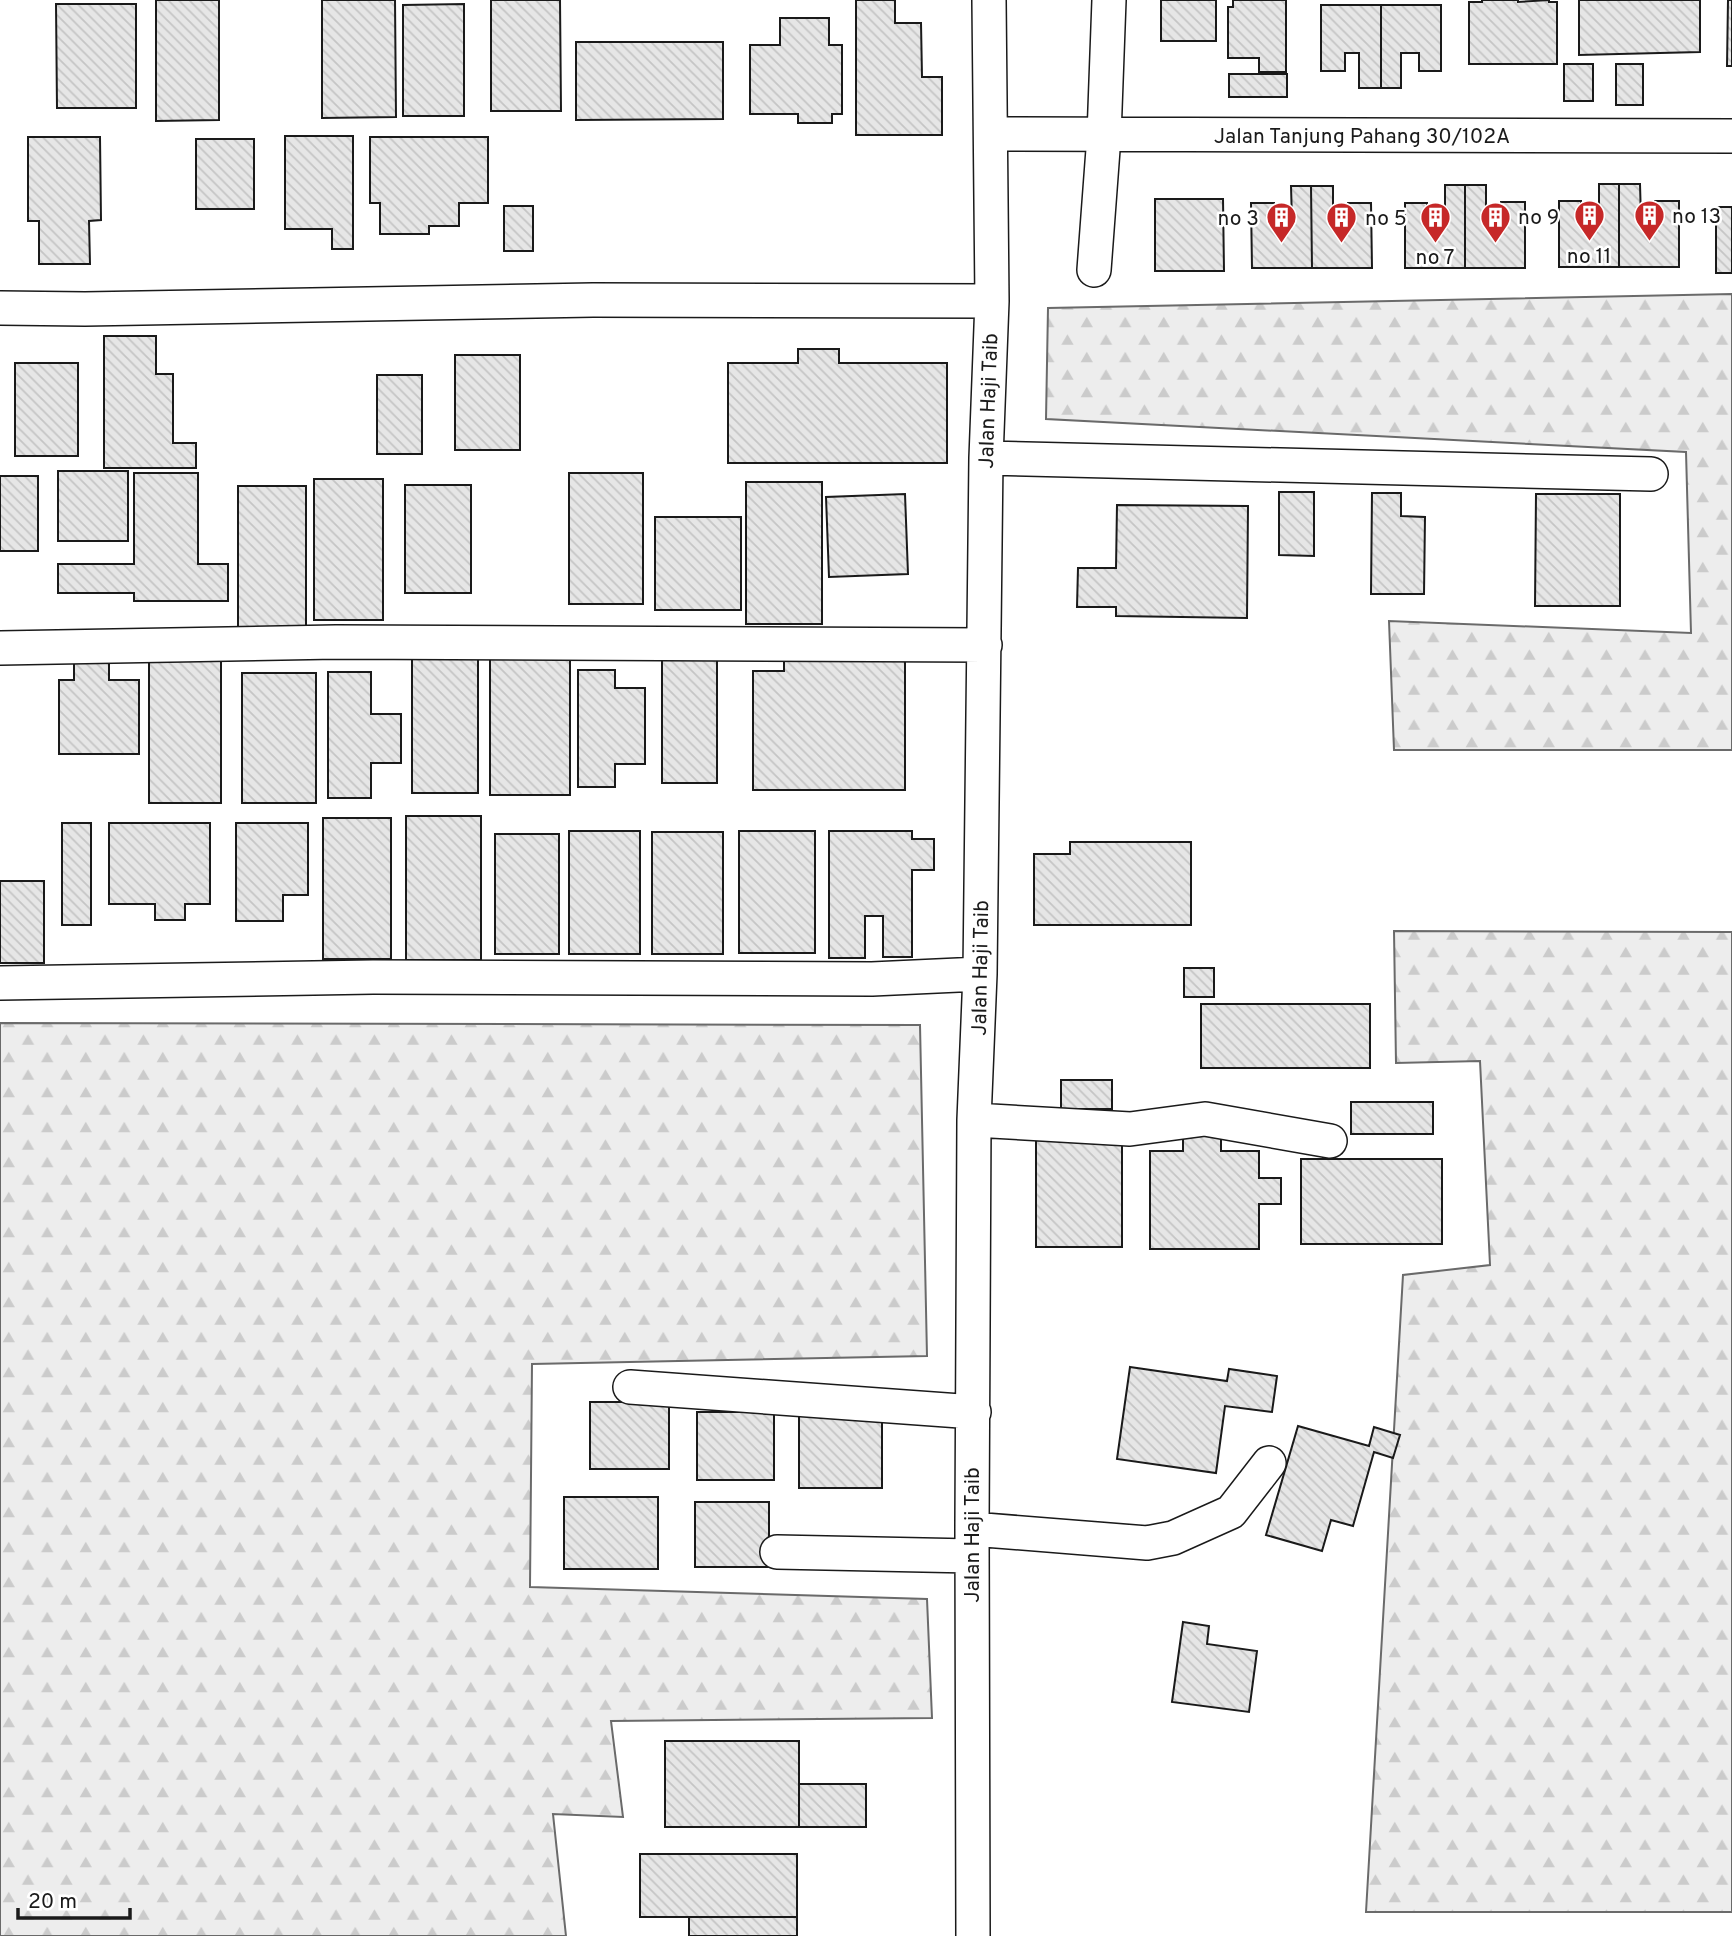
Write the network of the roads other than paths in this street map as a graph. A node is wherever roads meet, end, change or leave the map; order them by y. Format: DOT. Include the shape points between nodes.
graph roads {
  1 [pos="989,0"];
  2 [pos="1109,0"];
  3 [pos="991,134"];
  4 [pos="1104,136"];
  5 [pos="1732,136"];
  6 [pos="1094,270"];
  7 [pos="992,301"];
  8 [pos="0,308"];
  9 [pos="986,457"];
  10 [pos="1651,474"];
  11 [pos="985,645"];
  12 [pos="0,648"];
  13 [pos="981,974"];
  14 [pos="0,983"];
  15 [pos="974,1120"];
  16 [pos="1330,1141"];
  17 [pos="630,1387"];
  18 [pos="974,1412"];
  19 [pos="1269,1463"];
  20 [pos="972,1543"];
  21 [pos="777,1552"];
  22 [pos="973,1936"];
  1 -- 3 [label="street, Jalan Haji Taib"];
  2 -- 4 [label="street"];
  3 -- 4 [label="street, Jalan Tanjung Pahang 30/102A"];
  3 -- 7 [label="street, Jalan Haji Taib"];
  4 -- 5 [label="street, Jalan Tanjung Pahang 30/102A"];
  4 -- 6 [label="street"];
  7 -- 8 [label="street" via="593,300"];
  7 -- 9 [label="street, Jalan Haji Taib"];
  9 -- 10 [label="street"];
  9 -- 11 [label="street, Jalan Haji Taib"];
  11 -- 12 [label="street" via="336,642"];
  11 -- 13 [label="street, Jalan Haji Taib"];
  13 -- 14 [label="street" via="872,979 373,977"];
  13 -- 15 [label="street, Jalan Haji Taib"];
  15 -- 16 [label="street" via="1130,1129 1205,1119"];
  15 -- 18 [label="street, Jalan Haji Taib"];
  17 -- 18 [label="street"];
  18 -- 20 [label="street, Jalan Haji Taib"];
  19 -- 20 [label="street" via="1231,1512 1173,1538 1147,1543"];
  20 -- 21 [label="street"];
  20 -- 22 [label="street, Jalan Haji Taib"];
}
